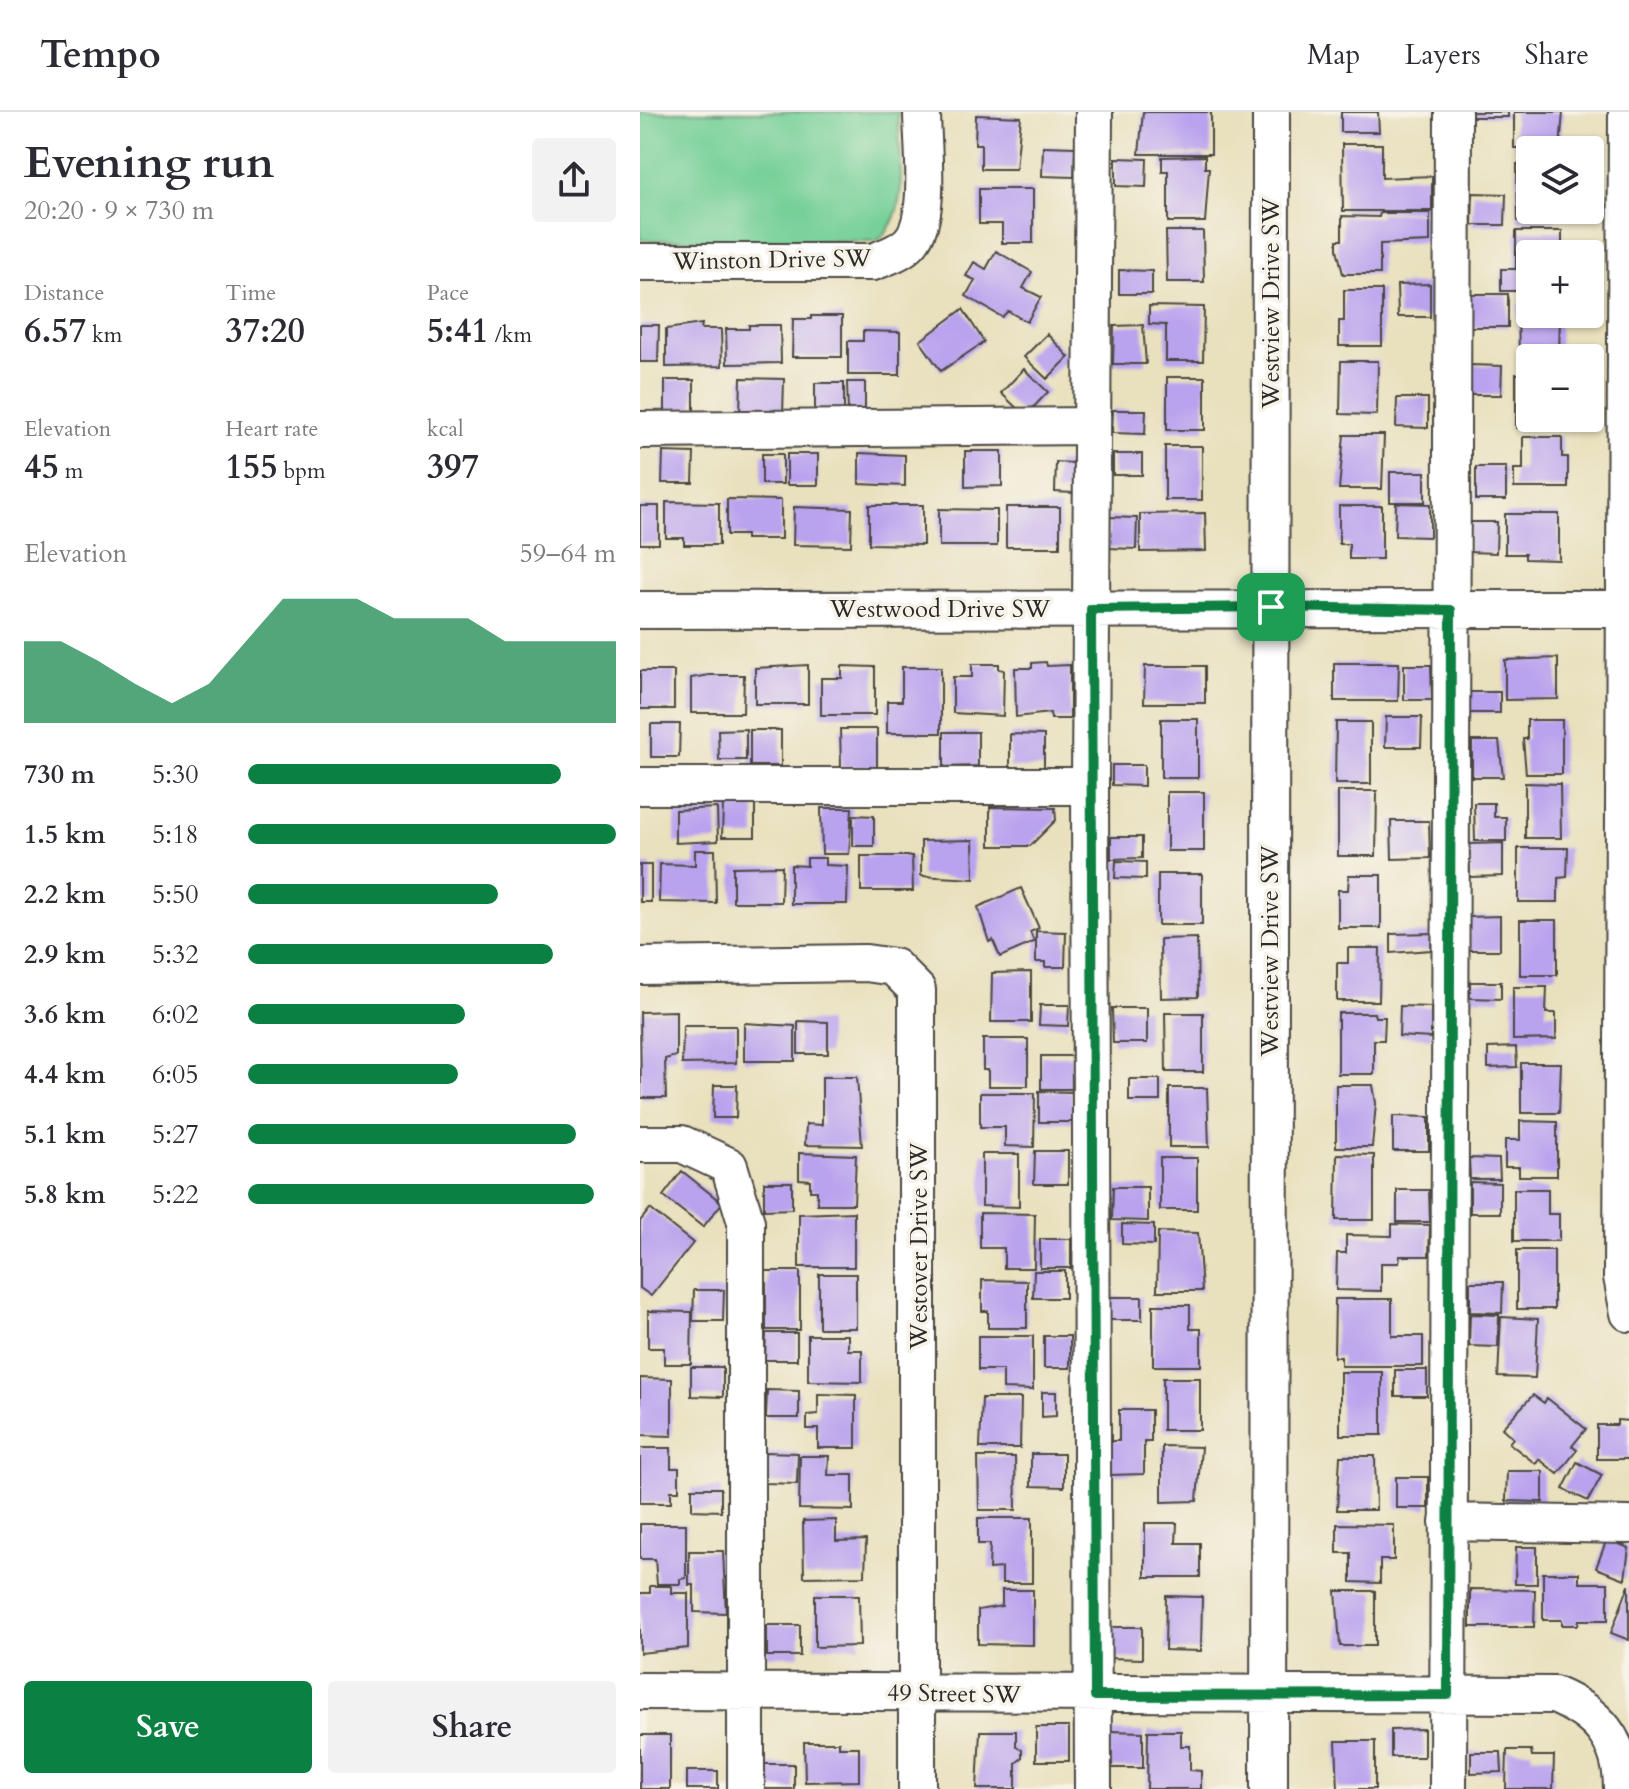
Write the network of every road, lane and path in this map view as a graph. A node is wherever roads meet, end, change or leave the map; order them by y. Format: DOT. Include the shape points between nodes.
graph roads {
  1 [pos="922,112"];
  2 [pos="1094,112"];
  3 [pos="1271,112"];
  4 [pos="1453,112"];
  5 [pos="1627,112"];
  6 [pos="640,262"];
  7 [pos="1092,426"];
  8 [pos="640,430"];
  9 [pos="1271,607"];
  10 [pos="1091,609"];
  11 [pos="1624,609"];
  12 [pos="640,610"];
  13 [pos="1451,610"];
  14 [pos="640,786"];
  15 [pos="1090,786"];
  16 [pos="640,966"];
  17 [pos="640,1144"];
  18 [pos="1629,1313"];
  19 [pos="1448,1522"];
  20 [pos="1629,1525"];
  21 [pos="640,1691"];
  22 [pos="746,1692"];
  23 [pos="917,1693"];
  24 [pos="1269,1693"];
  25 [pos="1448,1695"];
  26 [pos="1095,1696"];
  27 [pos="746,1789"];
  28 [pos="917,1789"];
  29 [pos="1093,1789"];
  30 [pos="1269,1789"];
  31 [pos="1448,1789"];
  32 [pos="1622,1789"];
  1 -- 6 [label="street, Winston Drive SW" via="922,221 911,242 892,254 873,262"];
  2 -- 7 [label="street"];
  3 -- 9 [label="street, Westview Drive SW"];
  4 -- 13 [label="street"];
  5 -- 11 [label="street"];
  7 -- 8 [label="street"];
  7 -- 10 [label="street"];
  9 -- 10 [label="street, Westwood Drive SW"];
  9 -- 13 [label="street, Westwood Drive SW"];
  9 -- 24 [label="street, Westview Drive SW"];
  10 -- 12 [label="street, Westwood Drive SW"];
  10 -- 15 [label="street"];
  11 -- 13 [label="street, Westwood Drive SW"];
  11 -- 18 [label="street" via="1622,1277"];
  13 -- 19 [label="street"];
  14 -- 15 [label="street"];
  15 -- 26 [label="street"];
  16 -- 23 [label="street, Westover Drive SW" via="866,963 894,967 917,990"];
  17 -- 22 [label="street" via="682,1144 729,1166 746,1222"];
  19 -- 20 [label="street"];
  19 -- 25 [label="street"];
  21 -- 22 [label="street, 49 Street SW"];
  22 -- 23 [label="street, 49 Street SW"];
  22 -- 27 [label="street"];
  23 -- 26 [label="street, 49 Street SW"];
  23 -- 28 [label="street, Westover Drive SW"];
  24 -- 25 [label="street, 49 Street SW"];
  24 -- 26 [label="street, 49 Street SW"];
  24 -- 30 [label="street, Westview Drive SW"];
  25 -- 31 [label="street"];
  25 -- 32 [label="street, 49 Street SW" via="1554,1695 1584,1708 1610,1738 1622,1770"];
  26 -- 29 [label="street"];
}
